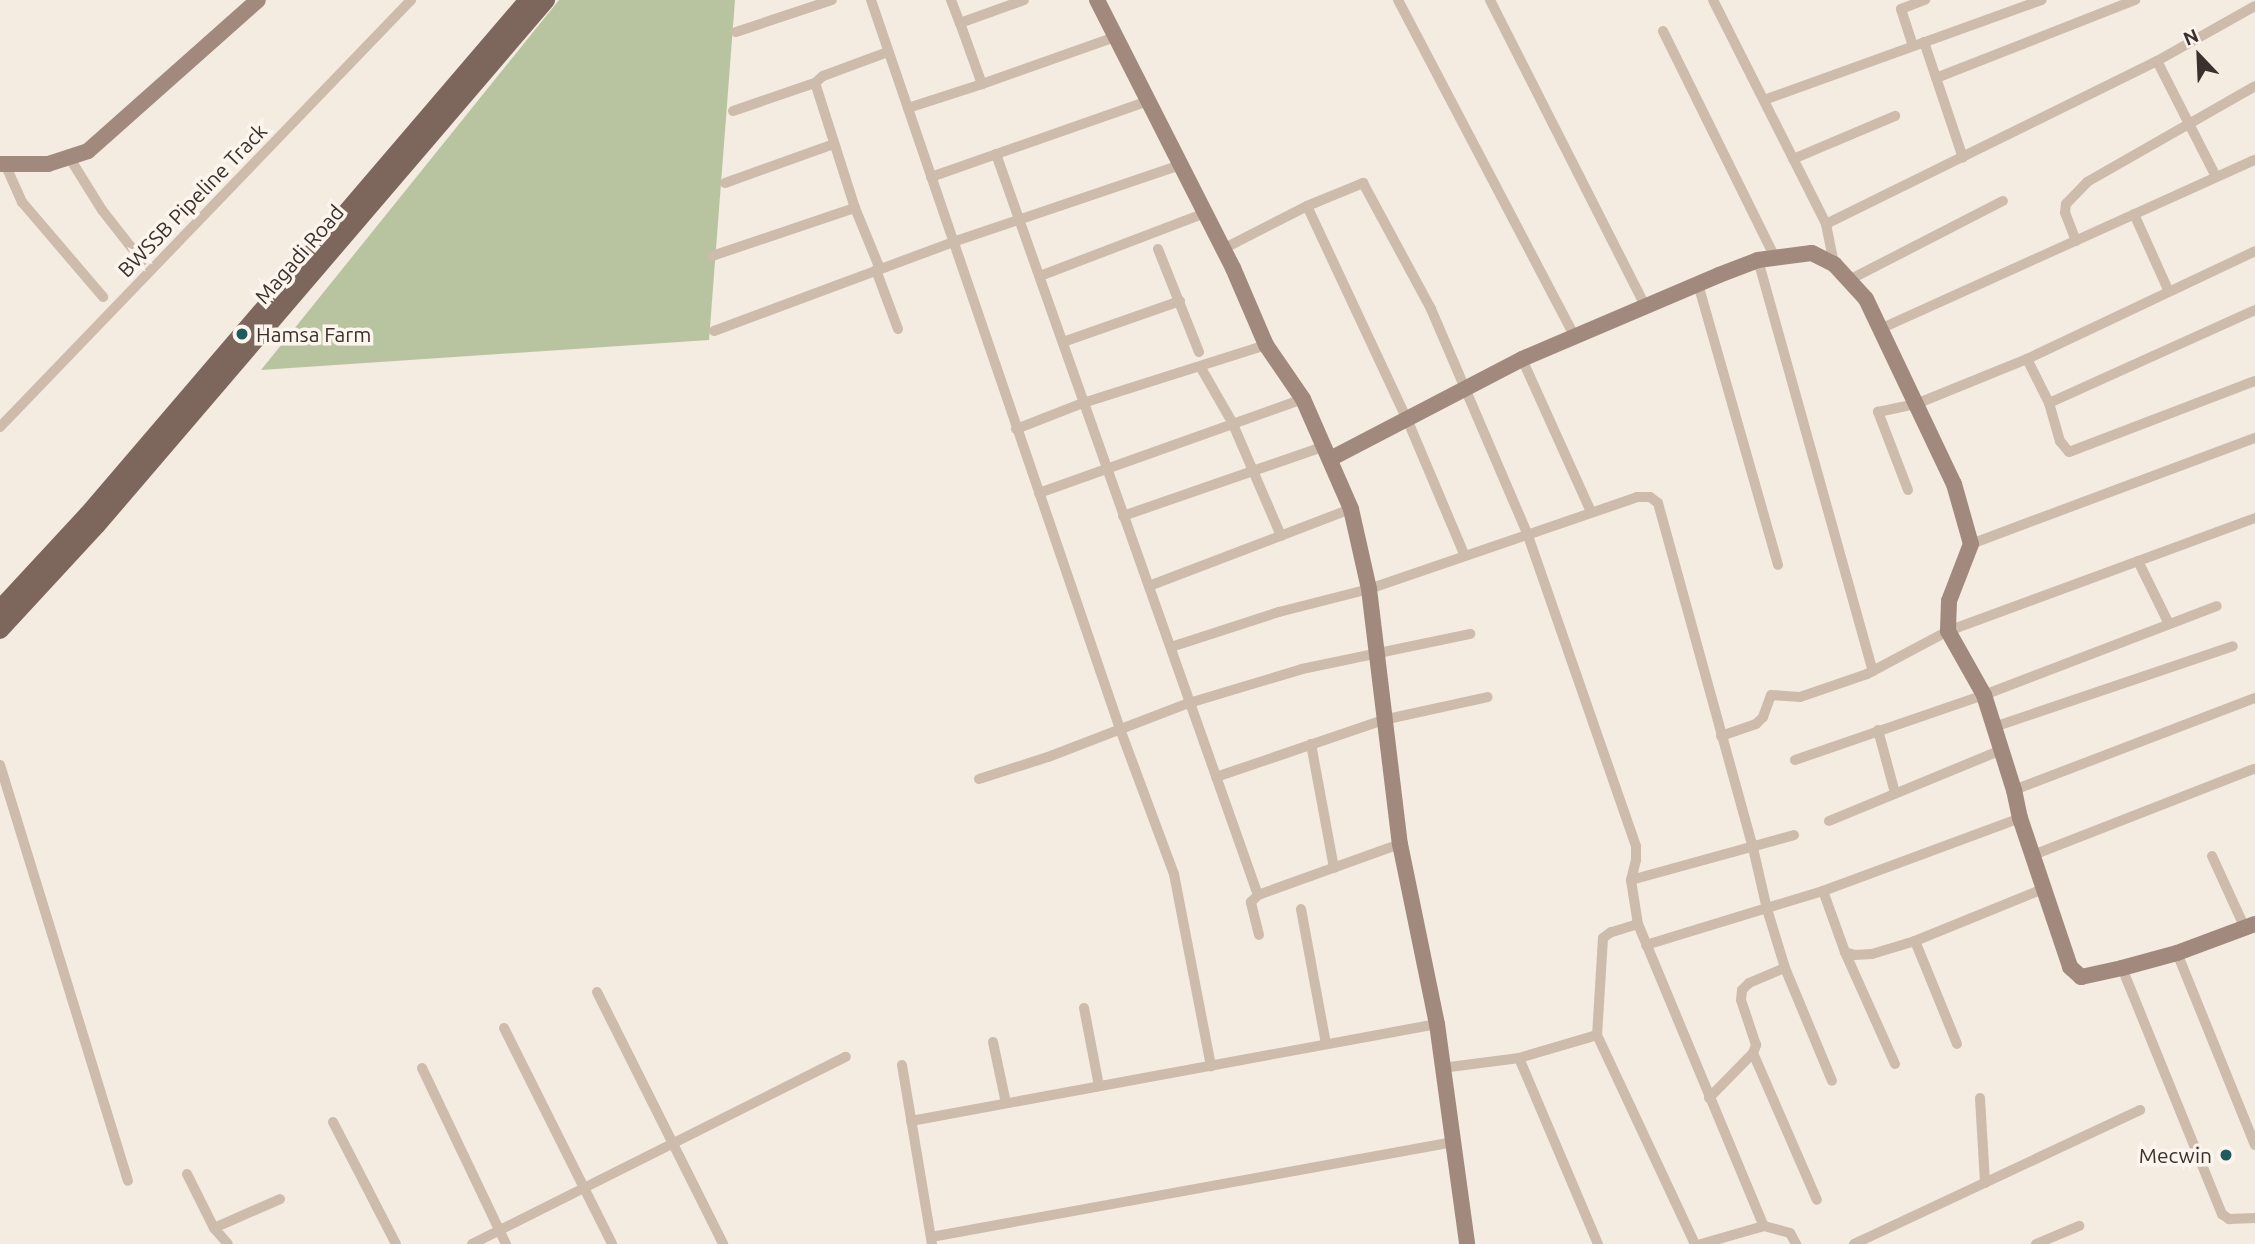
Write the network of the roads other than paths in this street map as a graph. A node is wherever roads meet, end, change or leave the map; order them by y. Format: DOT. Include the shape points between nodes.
graph roads {
  1 [pos="258,0"];
  2 [pos="411,0"];
  3 [pos="528,0"];
  4 [pos="547,0"];
  5 [pos="832,0"];
  6 [pos="871,0"];
  7 [pos="951,0"];
  8 [pos="1024,0"];
  9 [pos="1097,0"];
  10 [pos="1398,0"];
  11 [pos="1490,0"];
  12 [pos="1713,0"];
  13 [pos="1925,0"];
  14 [pos="2042,0"];
  15 [pos="2134,0"];
  16 [pos="2255,6"];
  17 [pos="960,23"];
  18 [pos="1663,31"];
  19 [pos="736,32"];
  20 [pos="1115,37"];
  21 [pos="1919,44"];
  22 [pos="888,52"];
  23 [pos="2157,61"];
  24 [pos="1936,78"];
  25 [pos="815,83"];
  26 [pos="982,84"];
  27 [pos="2255,86"];
  28 [pos="1764,100"];
  29 [pos="1148,101"];
  30 [pos="908,108"];
  31 [pos="733,111"];
  32 [pos="1895,116"];
  33 [pos="2189,122"];
  34 [pos="834,144"];
  35 [pos="996,154"];
  36 [pos="69,157"];
  37 [pos="1963,158"];
  38 [pos="1793,159"];
  39 [pos="2255,160"];
  40 [pos="2,164"];
  41 [pos="1180,164"];
  42 [pos="931,177"];
  43 [pos="2216,177"];
  44 [pos="725,183"];
  45 [pos="2003,201"];
  46 [pos="1307,206"];
  47 [pos="855,208"];
  48 [pos="1205,214"];
  49 [pos="2134,214"];
  50 [pos="1019,219"];
  51 [pos="1826,224"];
  52 [pos="2076,241"];
  53 [pos="953,242"];
  54 [pos="1223,248"];
  55 [pos="1158,249"];
  56 [pos="2255,251"];
  57 [pos="712,256"];
  58 [pos="1775,258"];
  59 [pos="1758,260"];
  60 [pos="142,261"];
  61 [pos="1834,264"];
  62 [pos="878,270"];
  63 [pos="1040,276"];
  64 [pos="1849,280"];
  65 [pos="1698,284"];
  66 [pos="2169,292"];
  67 [pos="103,297"];
  68 [pos="1180,301"];
  69 [pos="1645,304"];
  70 [pos="2255,310"];
  71 [pos="898,329"];
  72 [pos="1880,330"];
  73 [pos="715,331"];
  74 [pos="1574,335"];
  75 [pos="1063,341"];
  76 [pos="1266,345"];
  77 [pos="1199,352"];
  78 [pos="1522,359"];
  79 [pos="2027,359"];
  80 [pos="1201,368"];
  81 [pos="2255,382"];
  82 [pos="1465,388"];
  83 [pos="1303,399"];
  84 [pos="1083,403"];
  85 [pos="2049,403"];
  86 [pos="1916,404"];
  87 [pos="1406,419"];
  88 [pos="1233,422"];
  89 [pos="0,426"];
  90 [pos="1016,429"];
  91 [pos="2255,438"];
  92 [pos="1327,453"];
  93 [pos="1108,468"];
  94 [pos="1251,471"];
  95 [pos="1908,490"];
  96 [pos="1039,494"];
  97 [pos="1351,509"];
  98 [pos="1591,512"];
  99 [pos="1123,516"];
  100 [pos="2255,518"];
  101 [pos="1527,533"];
  102 [pos="1281,536"];
  103 [pos="1971,544"];
  104 [pos="1464,554"];
  105 [pos="2138,561"];
  106 [pos="1778,565"];
  107 [pos="1149,586"];
  108 [pos="1369,589"];
  109 [pos="2217,606"];
  110 [pos="0,609"];
  111 [pos="2168,622"];
  112 [pos="0,630"];
  113 [pos="1948,631"];
  114 [pos="1470,634"];
  115 [pos="2233,646"];
  116 [pos="1171,647"];
  117 [pos="1375,651"];
  118 [pos="1873,671"];
  119 [pos="1984,695"];
  120 [pos="1488,697"];
  121 [pos="2255,698"];
  122 [pos="1189,703"];
  123 [pos="1383,720"];
  124 [pos="1994,726"];
  125 [pos="1120,729"];
  126 [pos="1878,730"];
  127 [pos="1721,736"];
  128 [pos="1311,744"];
  129 [pos="2001,750"];
  130 [pos="1795,760"];
  131 [pos="0,765"];
  132 [pos="2255,769"];
  133 [pos="1216,776"];
  134 [pos="979,779"];
  135 [pos="2014,790"];
  136 [pos="1895,793"];
  137 [pos="2020,818"];
  138 [pos="1829,821"];
  139 [pos="1794,835"];
  140 [pos="1400,844"];
  141 [pos="1753,848"];
  142 [pos="2033,855"];
  143 [pos="2213,856"];
  144 [pos="1334,868"];
  145 [pos="1631,880"];
  146 [pos="2043,889"];
  147 [pos="1823,891"];
  148 [pos="1258,895"];
  149 [pos="1301,909"];
  150 [pos="1767,909"];
  151 [pos="1638,924"];
  152 [pos="2250,926"];
  153 [pos="1259,935"];
  154 [pos="1914,941"];
  155 [pos="1646,944"];
  156 [pos="1845,952"];
  157 [pos="2177,953"];
  158 [pos="1785,968"];
  159 [pos="2122,968"];
  160 [pos="597,992"];
  161 [pos="1084,1007"];
  162 [pos="1437,1024"];
  163 [pos="505,1028"];
  164 [pos="1597,1035"];
  165 [pos="993,1042"];
  166 [pos="1326,1044"];
  167 [pos="1957,1044"];
  168 [pos="1753,1053"];
  169 [pos="846,1057"];
  170 [pos="1519,1058"];
  171 [pos="1895,1064"];
  172 [pos="902,1065"];
  173 [pos="1211,1066"];
  174 [pos="422,1068"];
  175 [pos="1442,1068"];
  176 [pos="1832,1081"];
  177 [pos="1099,1086"];
  178 [pos="1709,1098"];
  179 [pos="1980,1098"];
  180 [pos="1006,1103"];
  181 [pos="2140,1111"];
  182 [pos="911,1121"];
  183 [pos="333,1122"];
  184 [pos="1453,1142"];
  185 [pos="671,1146"];
  186 [pos="2255,1146"];
  187 [pos="187,1174"];
  188 [pos="128,1181"];
  189 [pos="1984,1183"];
  190 [pos="585,1189"];
  191 [pos="280,1199"];
  192 [pos="1817,1200"];
  193 [pos="2255,1218"];
  194 [pos="1763,1226"];
  195 [pos="2079,1226"];
  196 [pos="214,1228"];
  197 [pos="500,1231"];
  198 [pos="931,1240"];
  199 [pos="223,1242"];
  200 [pos="396,1244"];
  201 [pos="472,1244"];
  202 [pos="506,1244"];
  203 [pos="612,1244"];
  204 [pos="723,1244"];
  205 [pos="1467,1244"];
  206 [pos="1598,1244"];
  207 [pos="1695,1244"];
  208 [pos="1701,1244"];
  209 [pos="1796,1244"];
  210 [pos="1854,1244"];
  211 [pos="2036,1244"];
  1 -- 36 [label="street" via="88,151"];
  2 -- 89 [label="street, BWSSB Pipeline Track"];
  3 -- 110 [label="main road, Magadi Road" via="88,514"];
  4 -- 112 [label="main road, Magadi Road" via="97,525"];
  5 -- 19 [label="street"];
  6 -- 22 [label="street"];
  7 -- 17 [label="street"];
  8 -- 17 [label="street"];
  9 -- 20 [label="street"];
  10 -- 74 [label="street"];
  11 -- 69 [label="street"];
  12 -- 28 [label="street"];
  13 -- 21 [label="street" via="1901,9"];
  14 -- 21 [label="street"];
  15 -- 24 [label="street"];
  16 -- 23 [label="street"];
  17 -- 26 [label="street"];
  18 -- 58 [label="street"];
  20 -- 26 [label="street"];
  20 -- 29 [label="street"];
  21 -- 24 [label="street"];
  21 -- 28 [label="street"];
  22 -- 25 [label="street"];
  22 -- 30 [label="street"];
  23 -- 33 [label="street"];
  23 -- 37 [label="street"];
  24 -- 37 [label="street"];
  25 -- 31 [label="street"];
  25 -- 34 [label="street"];
  26 -- 30 [label="street"];
  27 -- 33 [label="street"];
  28 -- 38 [label="street"];
  29 -- 35 [label="street"];
  29 -- 41 [label="street"];
  30 -- 42 [label="street"];
  32 -- 38 [label="street"];
  33 -- 43 [label="street"];
  33 -- 52 [label="street" via="2087,182 2066,204"];
  34 -- 44 [label="street"];
  34 -- 47 [label="street"];
  35 -- 42 [label="street"];
  35 -- 50 [label="street"];
  36 -- 40 [label="street" via="48,164"];
  36 -- 60 [label="street"];
  37 -- 51 [label="street"];
  38 -- 51 [label="street"];
  39 -- 43 [label="street"];
  40 -- 67 [label="street" via="22,202"];
  41 -- 48 [label="street"];
  41 -- 50 [label="street"];
  42 -- 53 [label="street"];
  43 -- 49 [label="street"];
  45 -- 64 [label="street"];
  46 -- 54 [label="street"];
  46 -- 82 [label="street" via="1355,184 1366,184 1431,309"];
  46 -- 87 [label="street"];
  47 -- 57 [label="street"];
  47 -- 62 [label="street"];
  48 -- 54 [label="street"];
  48 -- 63 [label="street"];
  49 -- 52 [label="street"];
  49 -- 66 [label="street"];
  50 -- 53 [label="street"];
  50 -- 63 [label="street"];
  51 -- 61 [label="street"];
  52 -- 72 [label="street"];
  53 -- 62 [label="street"];
  53 -- 90 [label="street"];
  54 -- 76 [label="street"];
  55 -- 68 [label="street"];
  56 -- 66 [label="street"];
  58 -- 59 [label="street"];
  58 -- 61 [label="street" via="1812,253"];
  59 -- 65 [label="street"];
  59 -- 118 [label="street"];
  61 -- 64 [label="street"];
  62 -- 71 [label="street"];
  62 -- 73 [label="street"];
  63 -- 75 [label="street"];
  64 -- 72 [label="street" via="1866,299"];
  65 -- 69 [label="street"];
  65 -- 106 [label="street"];
  66 -- 79 [label="street"];
  68 -- 75 [label="street"];
  68 -- 77 [label="street"];
  69 -- 74 [label="street"];
  70 -- 85 [label="street"];
  72 -- 86 [label="street"];
  74 -- 78 [label="street"];
  75 -- 84 [label="street"];
  76 -- 80 [label="street"];
  76 -- 83 [label="street"];
  78 -- 82 [label="street"];
  78 -- 98 [label="street"];
  79 -- 85 [label="street"];
  79 -- 86 [label="street"];
  80 -- 84 [label="street"];
  80 -- 88 [label="street"];
  81 -- 85 [label="street" via="2069,452 2060,441"];
  82 -- 87 [label="street"];
  82 -- 101 [label="street"];
  83 -- 88 [label="street"];
  83 -- 92 [label="street"];
  84 -- 90 [label="street"];
  84 -- 93 [label="street"];
  86 -- 95 [label="street" via="1878,412"];
  86 -- 103 [label="street" via="1954,484"];
  87 -- 92 [label="street"];
  87 -- 104 [label="street"];
  88 -- 93 [label="street"];
  88 -- 94 [label="street"];
  90 -- 96 [label="street"];
  91 -- 103 [label="street"];
  92 -- 94 [label="street"];
  92 -- 97 [label="street"];
  93 -- 96 [label="street"];
  93 -- 99 [label="street"];
  94 -- 99 [label="street"];
  94 -- 102 [label="street"];
  96 -- 125 [label="street"];
  97 -- 102 [label="street"];
  97 -- 108 [label="street"];
  98 -- 101 [label="street"];
  98 -- 127 [label="street" via="1637,496 1658,503"];
  99 -- 107 [label="street"];
  100 -- 105 [label="street"];
  101 -- 104 [label="street"];
  101 -- 145 [label="street" via="1636,846"];
  102 -- 107 [label="street"];
  103 -- 113 [label="street" via="1949,601"];
  104 -- 108 [label="street"];
  105 -- 111 [label="street"];
  105 -- 113 [label="street"];
  107 -- 116 [label="street"];
  108 -- 116 [label="street"];
  108 -- 117 [label="street"];
  109 -- 111 [label="street"];
  111 -- 119 [label="street"];
  113 -- 118 [label="street"];
  113 -- 119 [label="street"];
  114 -- 117 [label="street"];
  115 -- 124 [label="street"];
  116 -- 122 [label="street"];
  117 -- 122 [label="street"];
  117 -- 123 [label="street"];
  118 -- 127 [label="street" via="1800,697 1771,695 1756,724"];
  119 -- 124 [label="street"];
  119 -- 126 [label="street"];
  120 -- 123 [label="street"];
  121 -- 135 [label="street"];
  122 -- 125 [label="street"];
  122 -- 133 [label="street"];
  123 -- 128 [label="street"];
  123 -- 140 [label="street"];
  124 -- 129 [label="street"];
  125 -- 134 [label="street"];
  125 -- 173 [label="street" via="1174,874"];
  126 -- 130 [label="street"];
  126 -- 136 [label="street"];
  127 -- 141 [label="street"];
  128 -- 133 [label="street"];
  128 -- 144 [label="street"];
  129 -- 135 [label="street"];
  129 -- 136 [label="street"];
  131 -- 188 [label="street"];
  132 -- 142 [label="street"];
  133 -- 148 [label="street"];
  135 -- 137 [label="street"];
  136 -- 138 [label="street"];
  137 -- 142 [label="street"];
  137 -- 147 [label="street"];
  139 -- 141 [label="street"];
  140 -- 144 [label="street"];
  140 -- 162 [label="street"];
  141 -- 145 [label="street"];
  141 -- 150 [label="street"];
  142 -- 146 [label="street"];
  143 -- 152 [label="street"];
  144 -- 148 [label="street"];
  145 -- 151 [label="street"];
  146 -- 154 [label="street"];
  146 -- 159 [label="street" via="2070,967 2081,977"];
  147 -- 150 [label="street"];
  147 -- 156 [label="street"];
  148 -- 153 [label="street" via="1251,902"];
  149 -- 166 [label="street"];
  150 -- 155 [label="street"];
  150 -- 158 [label="street"];
  151 -- 155 [label="street"];
  151 -- 164 [label="street" via="1603,938"];
  152 -- 157 [label="street"];
  154 -- 156 [label="street" via="1872,954"];
  154 -- 167 [label="street"];
  155 -- 178 [label="street"];
  156 -- 171 [label="street"];
  157 -- 159 [label="street"];
  157 -- 186 [label="street"];
  158 -- 168 [label="street" via="1742,990 1756,1045"];
  158 -- 176 [label="street"];
  159 -- 193 [label="street" via="2222,1214 2229,1219"];
  160 -- 185 [label="street"];
  161 -- 177 [label="street"];
  162 -- 166 [label="street"];
  162 -- 175 [label="street"];
  163 -- 190 [label="street"];
  164 -- 170 [label="street"];
  164 -- 207 [label="street"];
  165 -- 180 [label="street"];
  166 -- 173 [label="street"];
  168 -- 178 [label="street"];
  168 -- 192 [label="street"];
  169 -- 185 [label="street"];
  170 -- 175 [label="street"];
  170 -- 206 [label="street"];
  172 -- 182 [label="street"];
  173 -- 177 [label="street"];
  174 -- 197 [label="street"];
  175 -- 184 [label="street"];
  177 -- 180 [label="street"];
  178 -- 194 [label="street"];
  179 -- 189 [label="street"];
  180 -- 182 [label="street"];
  181 -- 189 [label="street"];
  182 -- 198 [label="street"];
  183 -- 200 [label="street"];
  184 -- 198 [label="street"];
  184 -- 205 [label="street"];
  185 -- 190 [label="street"];
  185 -- 204 [label="street"];
  187 -- 196 [label="street"];
  189 -- 210 [label="street"];
  190 -- 197 [label="street"];
  190 -- 203 [label="street"];
  191 -- 196 [label="street"];
  194 -- 208 [label="street"];
  194 -- 209 [label="street" via="1790,1233"];
  195 -- 211 [label="street"];
  196 -- 199 [label="street"];
  197 -- 201 [label="street"];
  197 -- 202 [label="street"];
}
